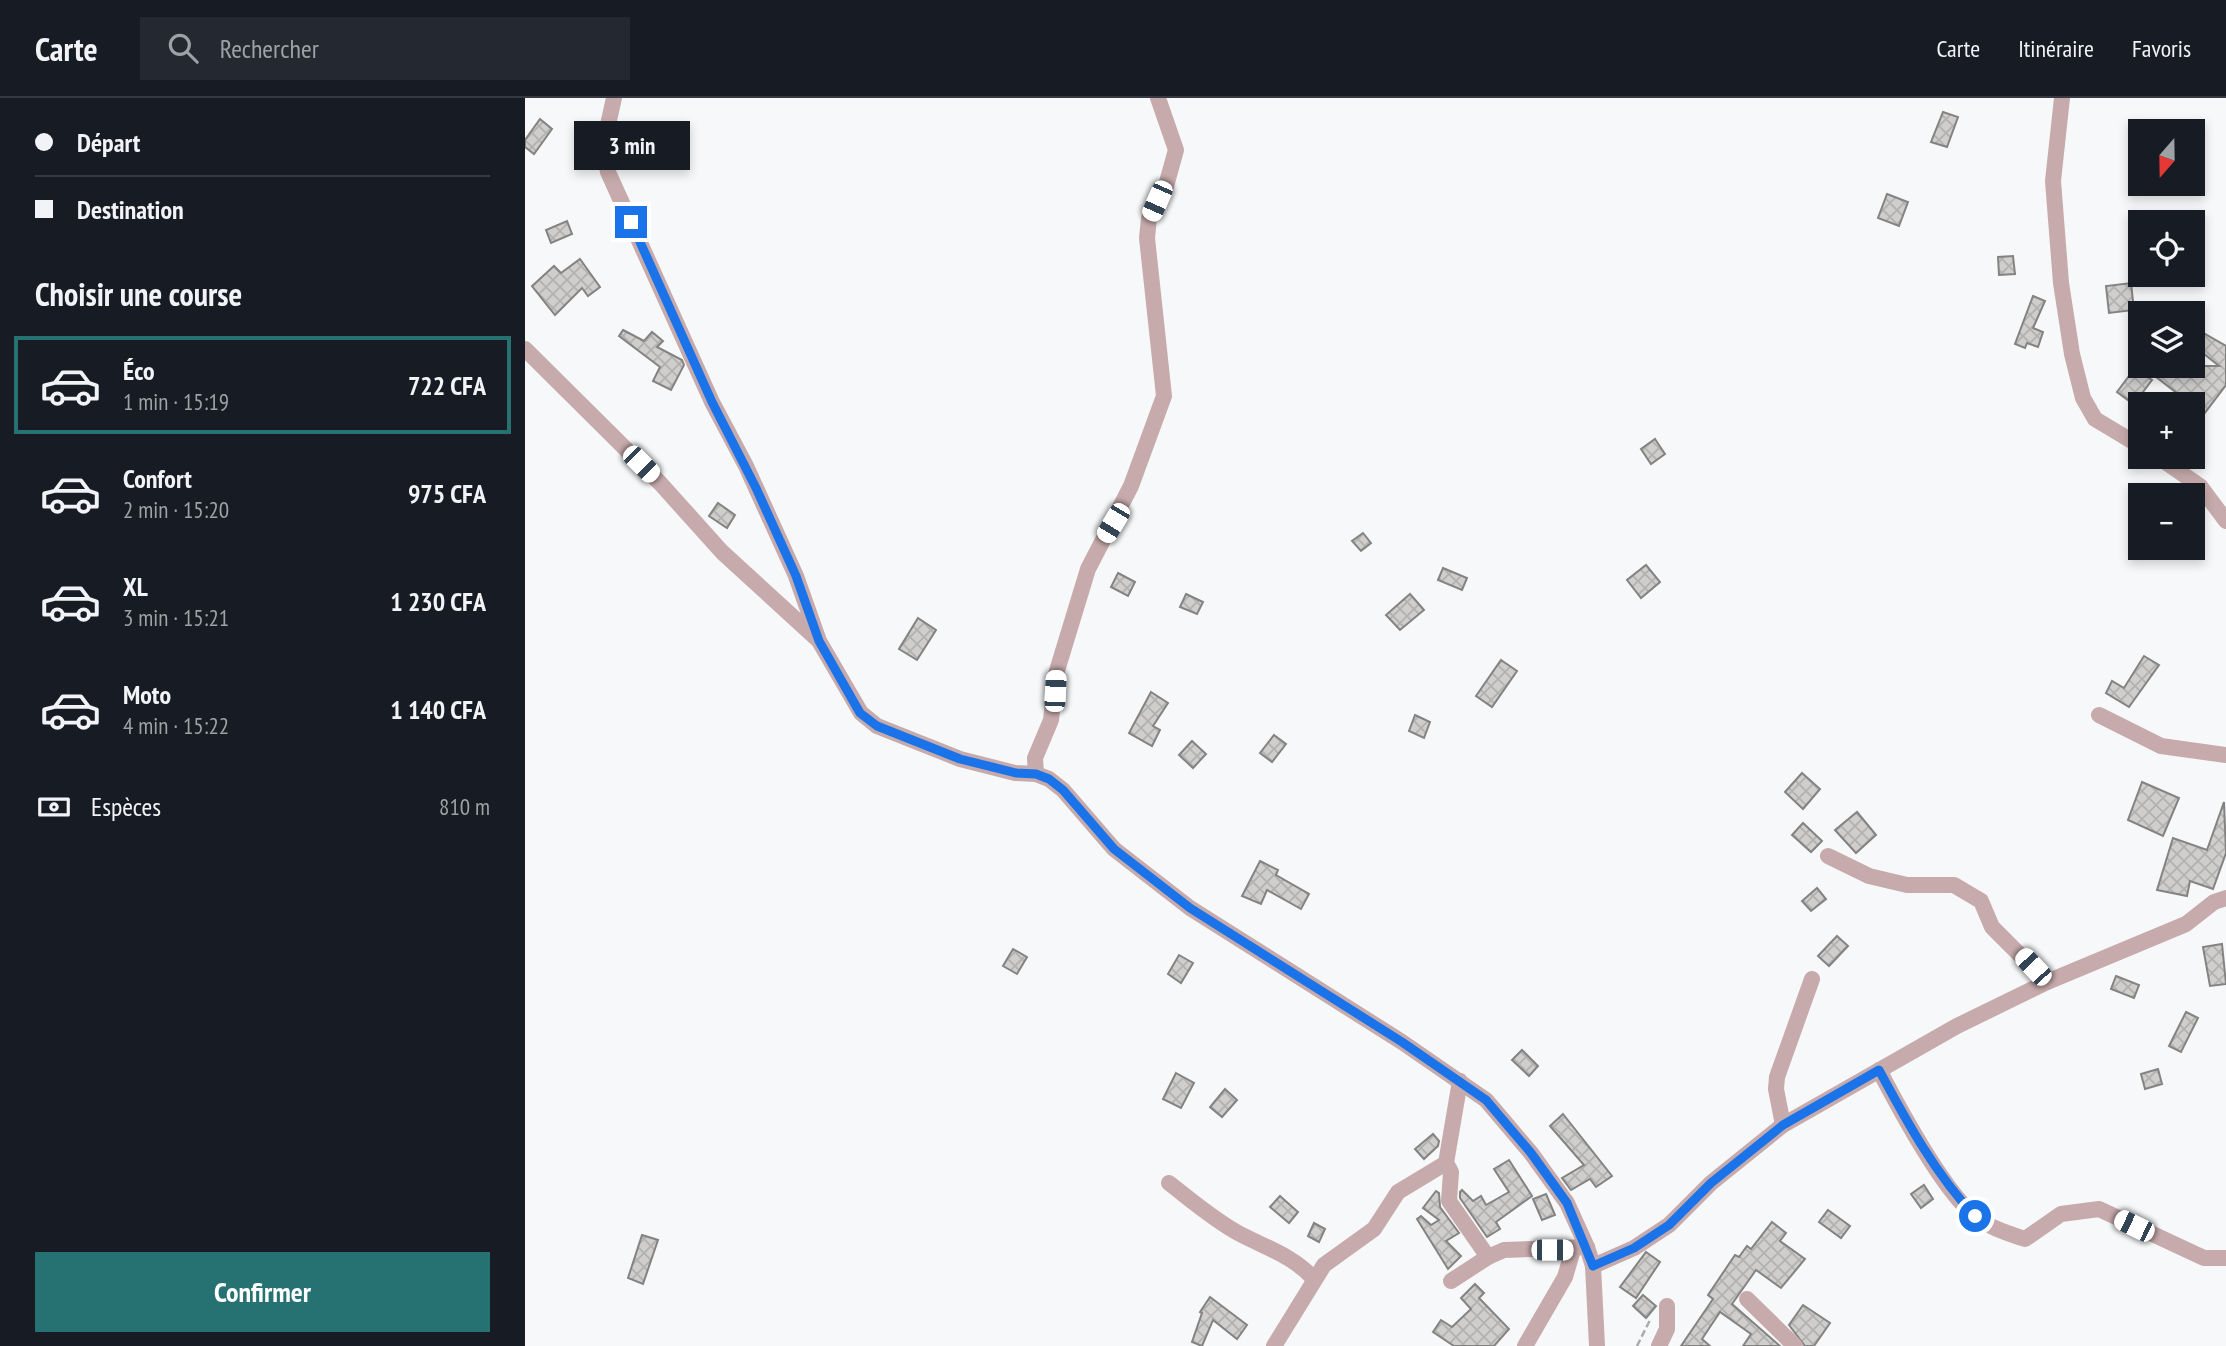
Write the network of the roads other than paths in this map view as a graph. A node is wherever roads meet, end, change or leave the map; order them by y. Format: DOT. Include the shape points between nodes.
graph roads {
  1 [pos="614,98"];
  2 [pos="1158,98"];
  3 [pos="2062,98"];
  4 [pos="525,349"];
  5 [pos="2128,439"];
  6 [pos="2175,469"];
  7 [pos="2226,522"];
  8 [pos="819,641"];
  9 [pos="2099,715"];
  10 [pos="2226,755"];
  11 [pos="1036,774"];
  12 [pos="1828,856"];
  13 [pos="2226,898"];
  14 [pos="1812,979"];
  15 [pos="2047,982"];
  16 [pos="1879,1070"];
  17 [pos="1460,1081"];
  18 [pos="1783,1125"];
  19 [pos="1446,1163"];
  20 [pos="1169,1183"];
  21 [pos="1580,1249"];
  22 [pos="1488,1257"];
  23 [pos="2226,1258"];
  24 [pos="1593,1266"];
  25 [pos="1314,1279"];
  26 [pos="1451,1281"];
  27 [pos="1747,1299"];
  28 [pos="1667,1306"];
  29 [pos="1274,1346"];
  30 [pos="1525,1346"];
  31 [pos="1597,1346"];
  32 [pos="1659,1346"];
  33 [pos="1795,1346"];
  1 -- 8 [label="street" via="604,130 608,172 712,402 752,478"];
  2 -- 11 [label="street" via="1176,150 1166,186 1149,218 1147,238 1164,397 1131,486 1088,569 1056,674 1051,720 1035,758"];
  3 -- 5 [label="street" via="2053,181 2072,354 2083,398 2095,419"];
  4 -- 8 [label="street" via="660,483 722,552"];
  6 -- 7 [label="street" via="2200,486"];
  8 -- 11 [label="street" via="847,694 860,713 877,726 960,759"];
  9 -- 10 [label="street" via="2161,746"];
  11 -- 17 [label="street" via="1063,790 1114,849 1190,908"];
  12 -- 15 [label="street" via="1869,876 1907,886 1954,885 1981,901 1992,927"];
  13 -- 15 [label="street" via="2186,924"];
  14 -- 18 [label="street" via="1777,1077"];
  15 -- 16 [label="street"];
  16 -- 18 [label="street"];
  16 -- 23 [label="street" via="1903,1116 1959,1199 1975,1216 2001,1231 2025,1239 2061,1214 2099,1209 2204,1258"];
  17 -- 19 [label="street"];
  17 -- 21 [label="street" via="1486,1100 1567,1203"];
  18 -- 24 [label="street" via="1711,1183 1669,1225 1634,1248"];
  19 -- 22 [label="street" via="1451,1172 1449,1201"];
  19 -- 25 [label="street" via="1398,1192 1374,1228 1324,1265"];
  20 -- 25 [label="street" via="1240,1234 1303,1266"];
  21 -- 22 [label="street" via="1504,1250"];
  21 -- 24 [label="street"];
  21 -- 30 [label="street"];
  22 -- 26 [label="street"];
  24 -- 31 [label="street"];
  25 -- 29 [label="street"];
  27 -- 33 [label="street"];
  28 -- 32 [label="street" via="1667,1329"];
}
